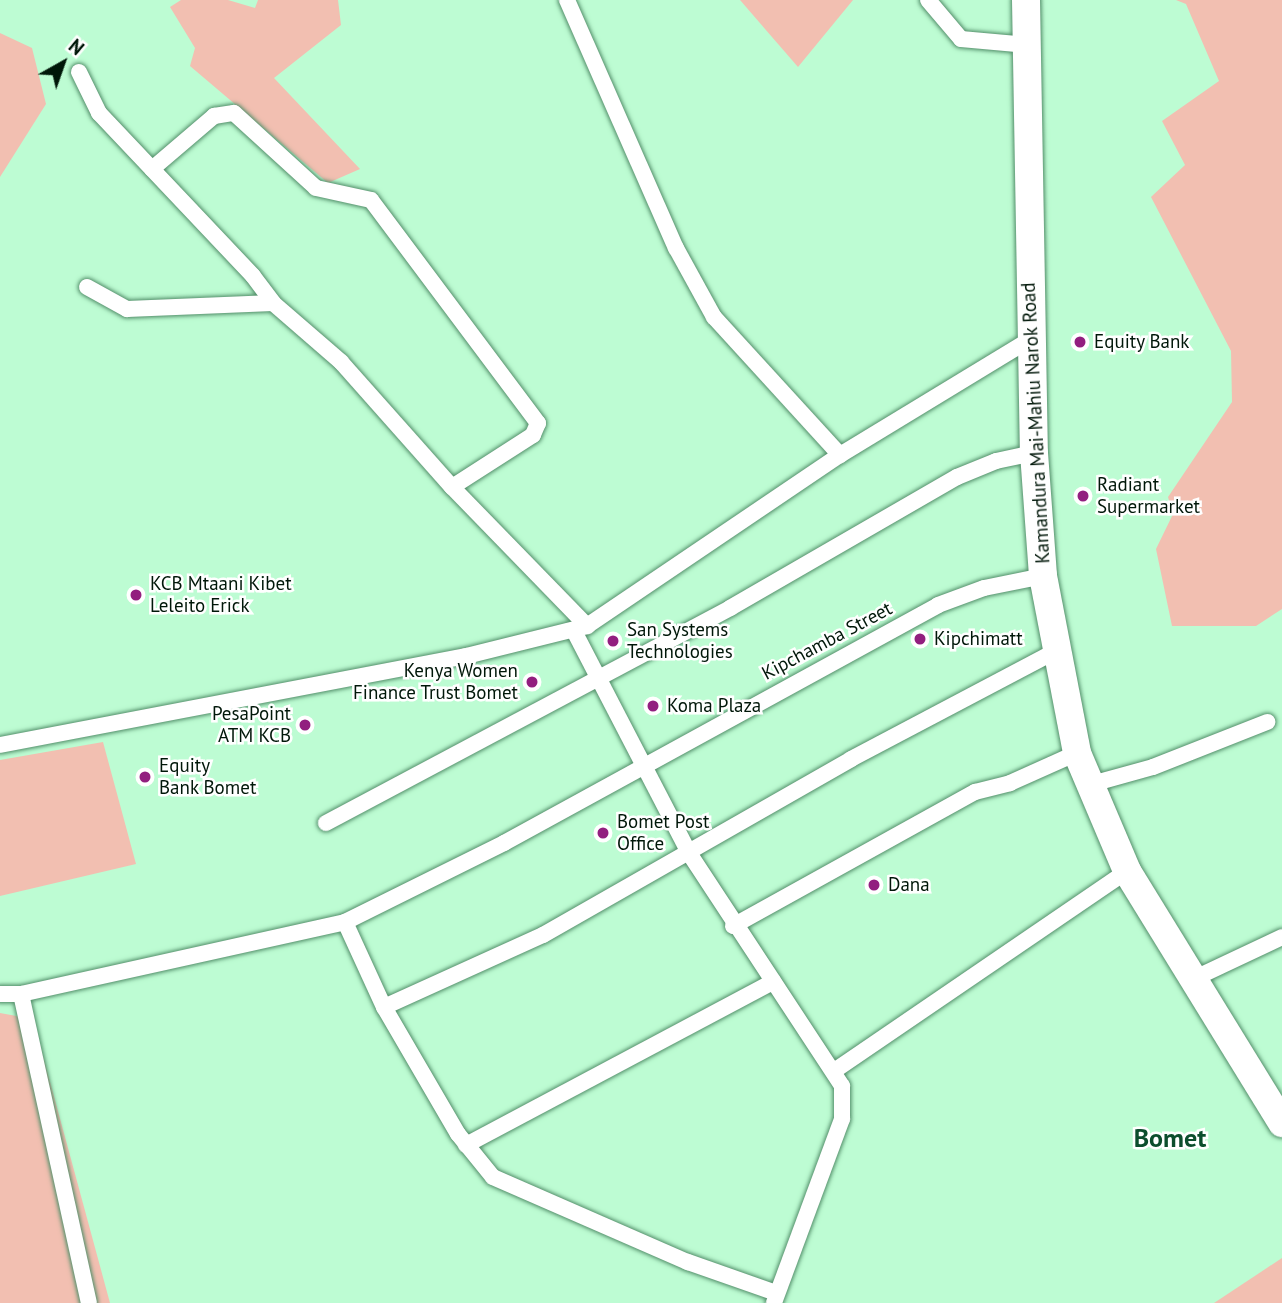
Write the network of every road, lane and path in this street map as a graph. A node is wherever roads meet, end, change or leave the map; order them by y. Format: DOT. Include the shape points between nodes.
graph roads {
  1 [pos="567,0"];
  2 [pos="928,0"];
  3 [pos="1026,0"];
  4 [pos="1028,45"];
  5 [pos="79,72"];
  6 [pos="152,169"];
  7 [pos="87,287"];
  8 [pos="273,303"];
  9 [pos="1031,340"];
  10 [pos="1034,453"];
  11 [pos="840,455"];
  12 [pos="452,487"];
  13 [pos="1043,576"];
  14 [pos="580,629"];
  15 [pos="1058,650"];
  16 [pos="598,677"];
  17 [pos="1267,722"];
  18 [pos="0,745"];
  19 [pos="1077,753"];
  20 [pos="641,766"];
  21 [pos="1088,785"];
  22 [pos="326,823"];
  23 [pos="689,853"];
  24 [pos="1127,871"];
  25 [pos="345,922"];
  26 [pos="733,926"];
  27 [pos="1282,937"];
  28 [pos="1195,978"];
  29 [pos="774,982"];
  30 [pos="0,994"];
  31 [pos="21,994"];
  32 [pos="384,1007"];
  33 [pos="834,1071"];
  34 [pos="1282,1123"];
  35 [pos="466,1145"];
  36 [pos="775,1298"];
  37 [pos="89,1303"];
  1 -- 11 [label="street" via="676,248 714,317"];
  2 -- 4 [label="street" via="961,39"];
  3 -- 4 [label="highway, Kamandura Mai-Mahiu Narok Road"];
  4 -- 9 [label="highway, Kamandura Mai-Mahiu Narok Road"];
  5 -- 6 [label="street" via="99,113"];
  6 -- 8 [label="street"];
  6 -- 12 [label="street" via="214,116 234,113 316,188 371,200 538,423 533,435"];
  7 -- 8 [label="street" via="127,309"];
  8 -- 12 [label="street" via="341,362"];
  9 -- 10 [label="highway, Kamandura Mai-Mahiu Narok Road"];
  9 -- 11 [label="street"];
  10 -- 13 [label="highway, Kamandura Mai-Mahiu Narok Road"];
  10 -- 16 [label="street" via="996,461 957,477 730,608"];
  11 -- 14 [label="street"];
  12 -- 14 [label="street"];
  13 -- 15 [label="highway, Kamandura Mai-Mahiu Narok Road"];
  13 -- 20 [label="street, Kipchamba Street" via="938,605"];
  14 -- 16 [label="street"];
  14 -- 18 [label="street"];
  15 -- 19 [label="highway, Kamandura Mai-Mahiu Narok Road"];
  15 -- 23 [label="street" via="960,699"];
  16 -- 20 [label="street"];
  16 -- 22 [label="street"];
  17 -- 21 [label="street" via="1199,751"];
  19 -- 21 [label="highway, Kamandura Mai-Mahiu Narok Road"];
  19 -- 26 [label="street" via="1010,783 975,792"];
  20 -- 23 [label="street"];
  20 -- 25 [label="street, Kipchamba Street" via="504,843"];
  21 -- 24 [label="highway, Kamandura Mai-Mahiu Narok Road"];
  23 -- 26 [label="street"];
  23 -- 32 [label="street" via="543,935"];
  24 -- 28 [label="highway, Kamandura Mai-Mahiu Narok Road"];
  24 -- 33 [label="street"];
  25 -- 31 [label="street, Kipchamba Street"];
  25 -- 32 [label="street"];
  26 -- 29 [label="street"];
  27 -- 28 [label="street"];
  28 -- 34 [label="highway, Kamandura Mai-Mahiu Narok Road"];
  29 -- 33 [label="street"];
  29 -- 35 [label="street"];
  30 -- 31 [label="street, Kipchamba Street"];
  31 -- 37 [label="street"];
  32 -- 35 [label="street"];
  33 -- 36 [label="street" via="845,1108"];
  35 -- 36 [label="street" via="493,1177"];
}
